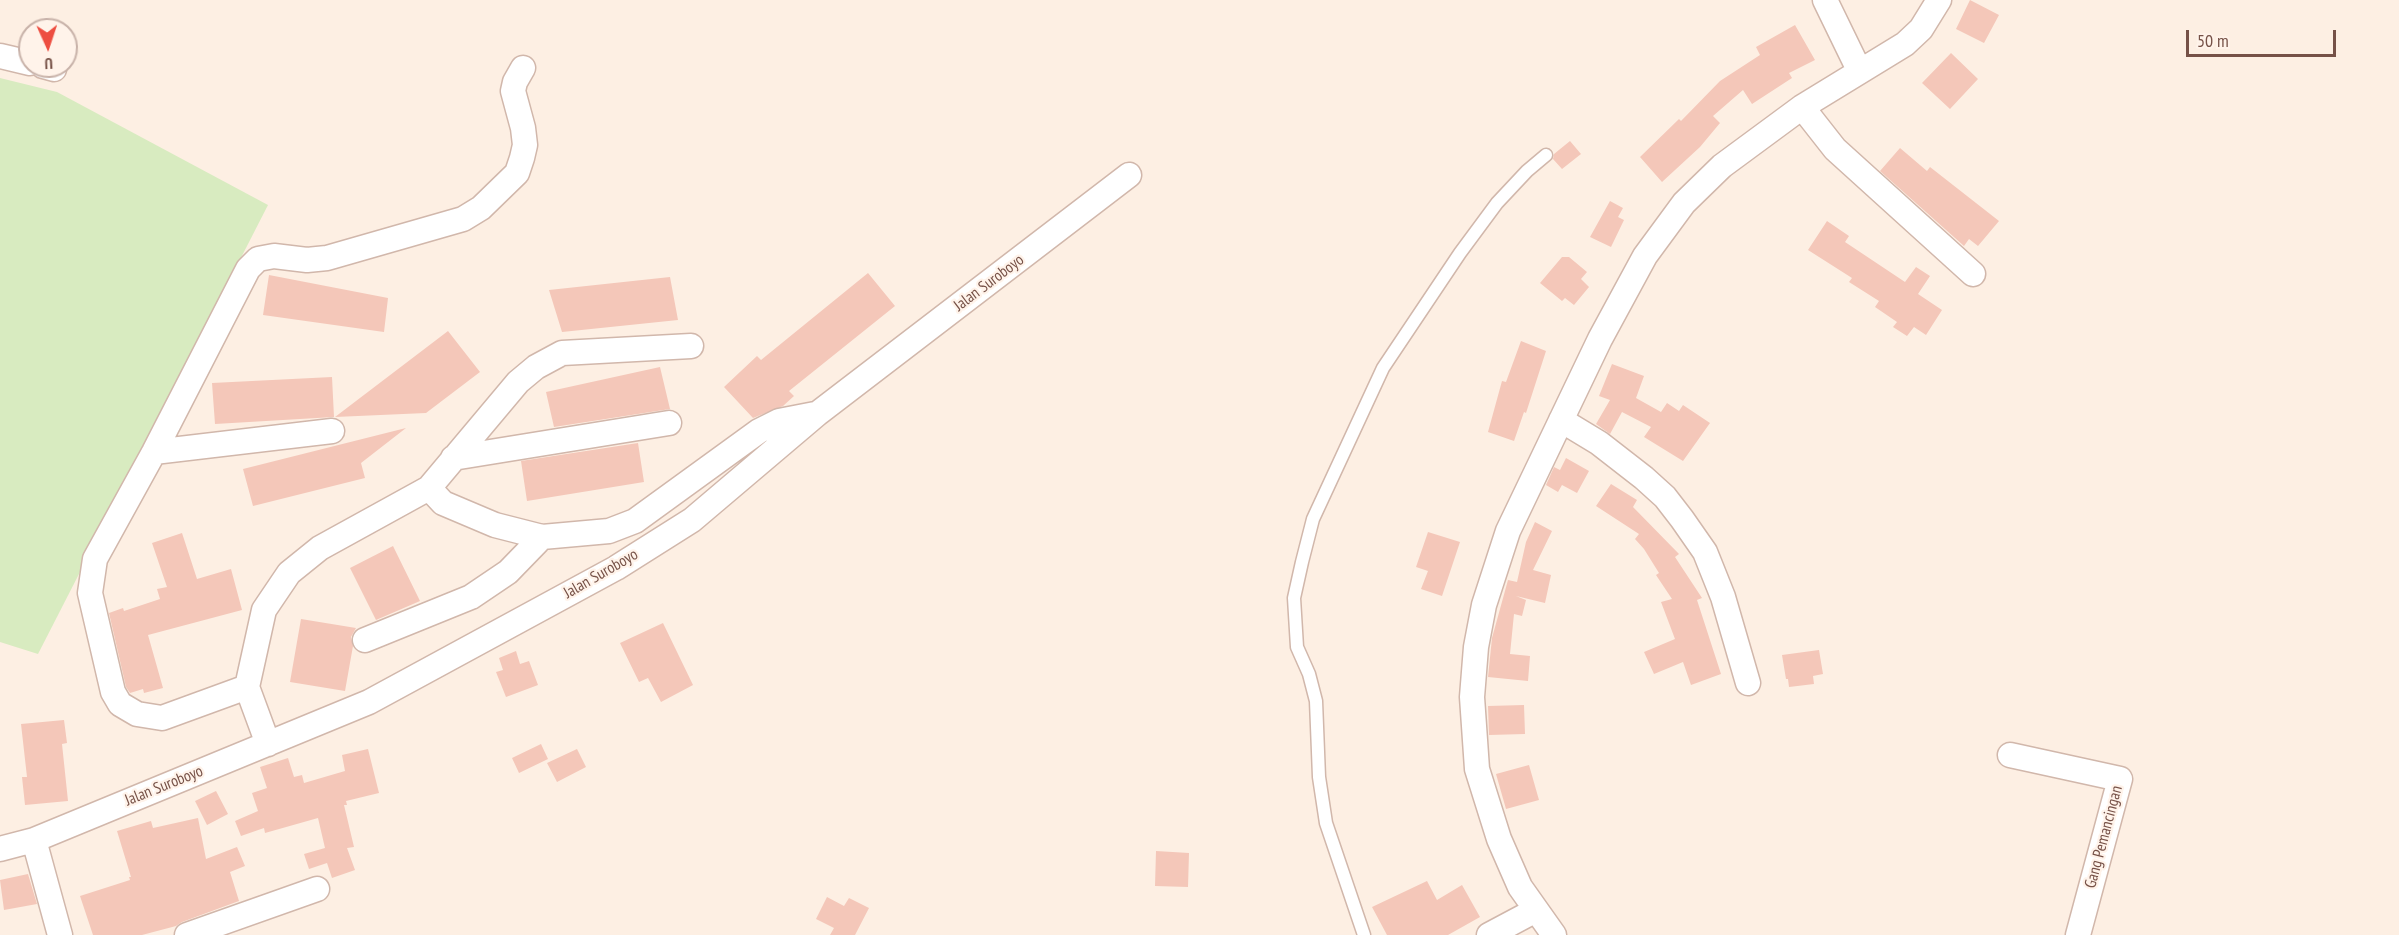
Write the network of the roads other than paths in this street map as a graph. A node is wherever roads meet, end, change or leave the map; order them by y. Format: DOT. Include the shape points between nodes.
graph roads {
  1 [pos="1825,0"];
  2 [pos="1939,0"];
  3 [pos="0,56"];
  4 [pos="18,60"];
  5 [pos="523,68"];
  6 [pos="1859,70"];
  7 [pos="1802,107"];
  8 [pos="1546,155"];
  9 [pos="1129,175"];
  10 [pos="1973,274"];
  11 [pos="691,346"];
  12 [pos="817,414"];
  13 [pos="1561,420"];
  14 [pos="669,423"];
  15 [pos="332,431"];
  16 [pos="154,452"];
  17 [pos="453,458"];
  18 [pos="429,488"];
  19 [pos="542,537"];
  20 [pos="365,640"];
  21 [pos="1748,683"];
  22 [pos="247,687"];
  23 [pos="268,744"];
  24 [pos="2010,755"];
  25 [pos="34,840"];
  26 [pos="0,849"];
  27 [pos="316,890"];
  28 [pos="1536,910"];
  29 [pos="60,935"];
  30 [pos="187,935"];
  31 [pos="1364,935"];
  32 [pos="1490,935"];
  33 [pos="1554,935"];
  34 [pos="2078,935"];
  1 -- 6 [label="street"];
  2 -- 6 [label="street" via="1921,29 1905,44"];
  3 -- 4 [label="street"];
  5 -- 16 [label="street" via="513,91 525,145 517,173 481,208 463,219 327,258 258,259 248,269"];
  6 -- 7 [label="street"];
  7 -- 10 [label="street" via="1835,149"];
  7 -- 13 [label="street" via="1722,166 1665,226 1600,339"];
  8 -- 31 [label="lane" via="1497,203 1383,368 1313,519 1302,562 1294,598 1297,647 1310,674 1316,701 1318,777 1326,823"];
  9 -- 12 [label="street, Jalan Suroboyo"];
  11 -- 17 [label="street" via="562,353 518,382"];
  12 -- 19 [label="street" via="778,421 759,431 635,521 609,531"];
  12 -- 23 [label="street, Jalan Suroboyo" via="692,520 616,568 369,702"];
  13 -- 21 [label="street" via="1644,478 1682,519 1705,552 1723,597"];
  13 -- 28 [label="street" via="1495,567 1476,647 1472,697 1477,769 1499,839 1520,887"];
  14 -- 17 [label="street"];
  15 -- 16 [label="street"];
  16 -- 22 [label="street" via="95,559 91,576 90,592 113,692 120,704 137,714 162,718"];
  17 -- 18 [label="street"];
  18 -- 19 [label="street" via="443,503 495,525"];
  18 -- 22 [label="street" via="320,548 289,573 264,610"];
  19 -- 20 [label="street" via="508,572 471,597"];
  22 -- 23 [label="street"];
  23 -- 25 [label="street, Jalan Suroboyo"];
  24 -- 34 [label="street, Gang Pemancingan" via="2120,779"];
  25 -- 26 [label="street, Jalan Suroboyo"];
  25 -- 29 [label="street"];
  27 -- 30 [label="street"];
  28 -- 32 [label="street"];
  28 -- 33 [label="street"];
}
